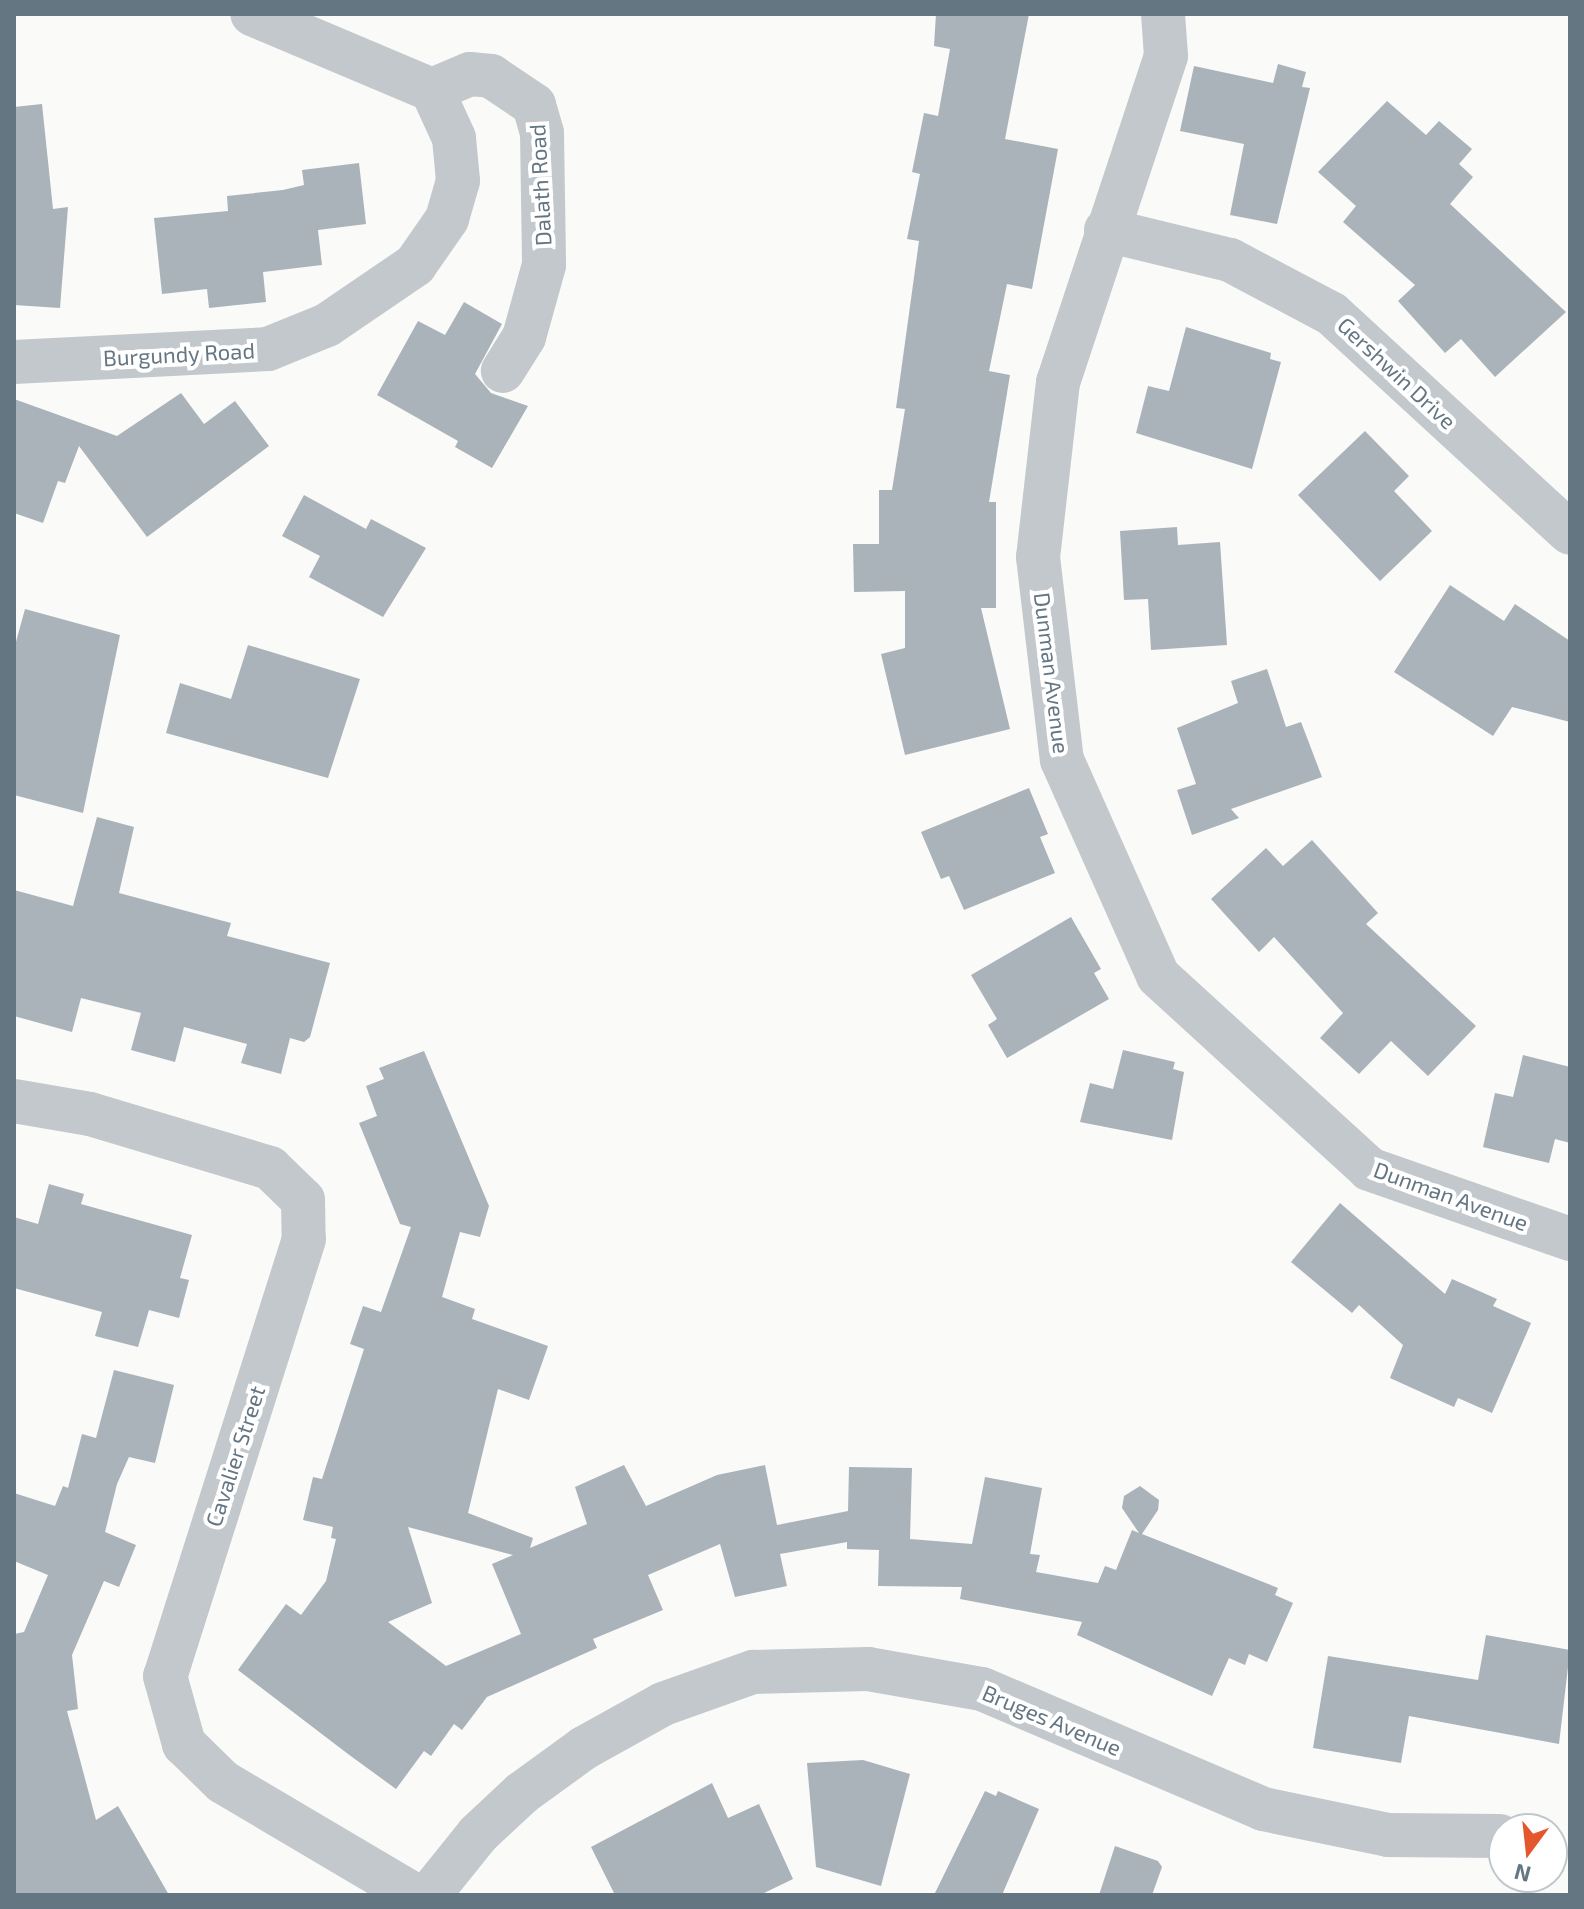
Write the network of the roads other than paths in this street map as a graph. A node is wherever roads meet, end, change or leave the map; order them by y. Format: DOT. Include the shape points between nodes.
graph roads {
  1 [pos="252,14"];
  2 [pos="1163,14"];
  3 [pos="432,90"];
  4 [pos="1106,230"];
  5 [pos="14,362"];
  6 [pos="503,371"];
  7 [pos="1570,533"];
  8 [pos="14,1101"];
  9 [pos="1570,1239"];
  10 [pos="1488,1836"];
  11 [pos="414,1895"];
  12 [pos="429,1895"];
  1 -- 3 [label="street"];
  2 -- 4 [label="street, Dunman Avenue" via="1166,56"];
  3 -- 5 [label="street, Burgundy Road" via="454,138 458,181 447,219 415,265 327,325 268,349"];
  3 -- 6 [label="street, Dalath Road" via="470,74 491,76 534,105 542,133 542,275 524,337"];
  4 -- 7 [label="street, Gershwin Drive" via="1230,260 1332,314"];
  4 -- 9 [label="street, Dunman Avenue" via="1058,382 1038,557 1062,760 1158,976 1369,1169"];
  8 -- 11 [label="street, Cavalier Street" via="90,1114 270,1168 303,1200 304,1239 165,1676 184,1744 223,1782"];
  10 -- 12 [label="street, Bruges Avenue" via="1388,1835 1263,1809 982,1689 868,1669 753,1672 663,1704 584,1748 522,1793 478,1834"];
}
